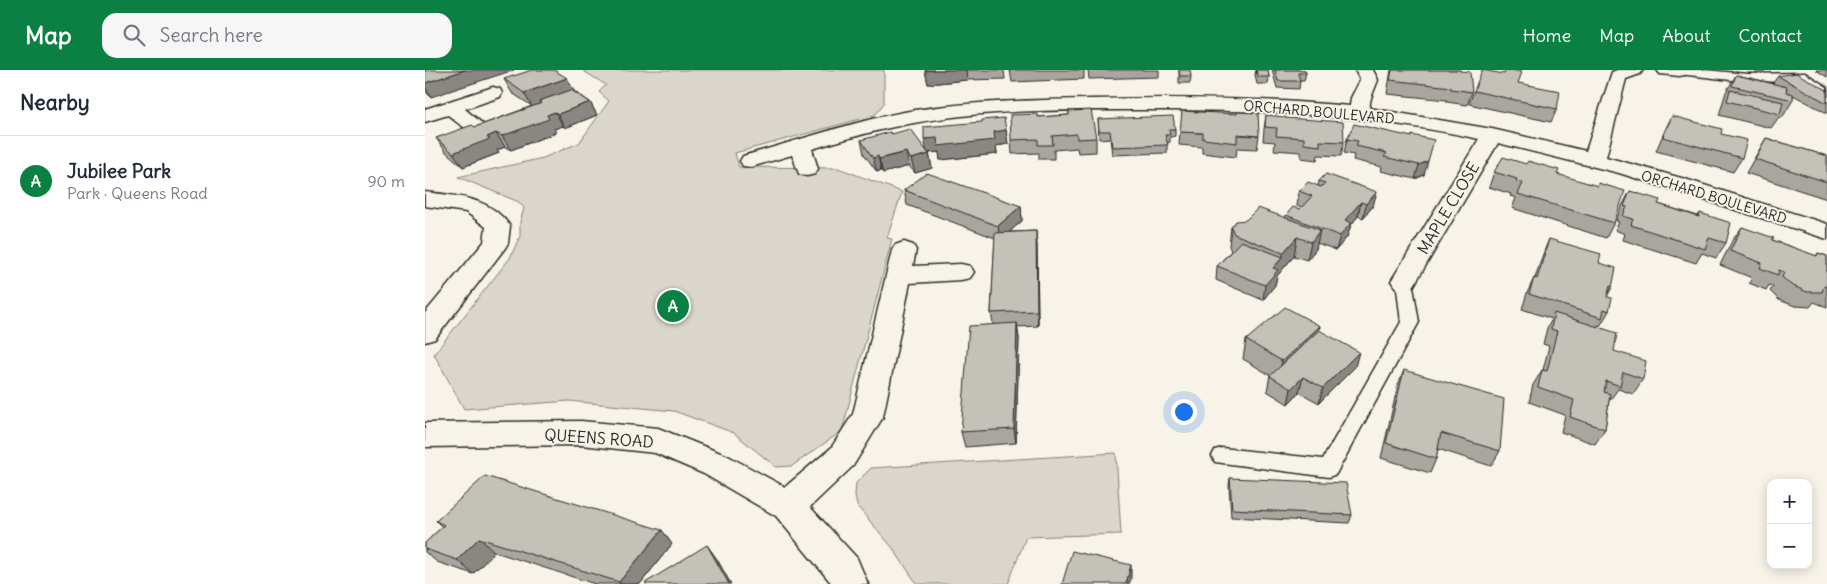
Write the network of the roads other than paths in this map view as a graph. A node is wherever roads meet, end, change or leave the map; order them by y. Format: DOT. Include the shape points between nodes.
graph roads {
  1 [pos="1365,70"];
  2 [pos="1633,70"];
  3 [pos="1666,70"];
  4 [pos="1679,71"];
  5 [pos="1827,92"];
  6 [pos="493,93"];
  7 [pos="451,108"];
  8 [pos="1359,113"];
  9 [pos="425,116"];
  10 [pos="475,125"];
  11 [pos="1492,135"];
  12 [pos="800,146"];
  13 [pos="751,160"];
  14 [pos="1595,161"];
  15 [pos="807,169"];
  16 [pos="425,199"];
  17 [pos="1827,232"];
  18 [pos="961,272"];
  19 [pos="1404,281"];
  20 [pos="425,332"];
  21 [pos="425,435"];
  22 [pos="1222,456"];
  23 [pos="788,506"];
  24 [pos="850,584"];
  1 -- 8 [label="street" via="1369,80"];
  2 -- 14 [label="street" via="1618,76"];
  3 -- 4 [label="street"];
  4 -- 5 [label="lane" via="1726,77 1805,77"];
  6 -- 7 [label="street"];
  7 -- 9 [label="street"];
  7 -- 10 [label="street"];
  8 -- 11 [label="street, ORCHARD BOULEVARD"];
  8 -- 12 [label="street, ORCHARD BOULEVARD" via="1177,104 990,109 937,113 883,123"];
  11 -- 14 [label="street, ORCHARD BOULEVARD"];
  11 -- 19 [label="street, MAPLE CLOSE"];
  12 -- 13 [label="street, ORCHARD BOULEVARD"];
  12 -- 15 [label="street"];
  14 -- 17 [label="street, ORCHARD BOULEVARD" via="1748,205"];
  16 -- 20 [label="street" via="470,204 498,226 496,243"];
  18 -- 23 [label="street" via="901,262 868,417 842,457"];
  19 -- 22 [label="lane" via="1410,322 1329,468"];
  21 -- 23 [label="street, QUEENS ROAD" via="581,433 658,441 716,465"];
  23 -- 24 [label="street, QUEENS ROAD" via="844,570"];
}
